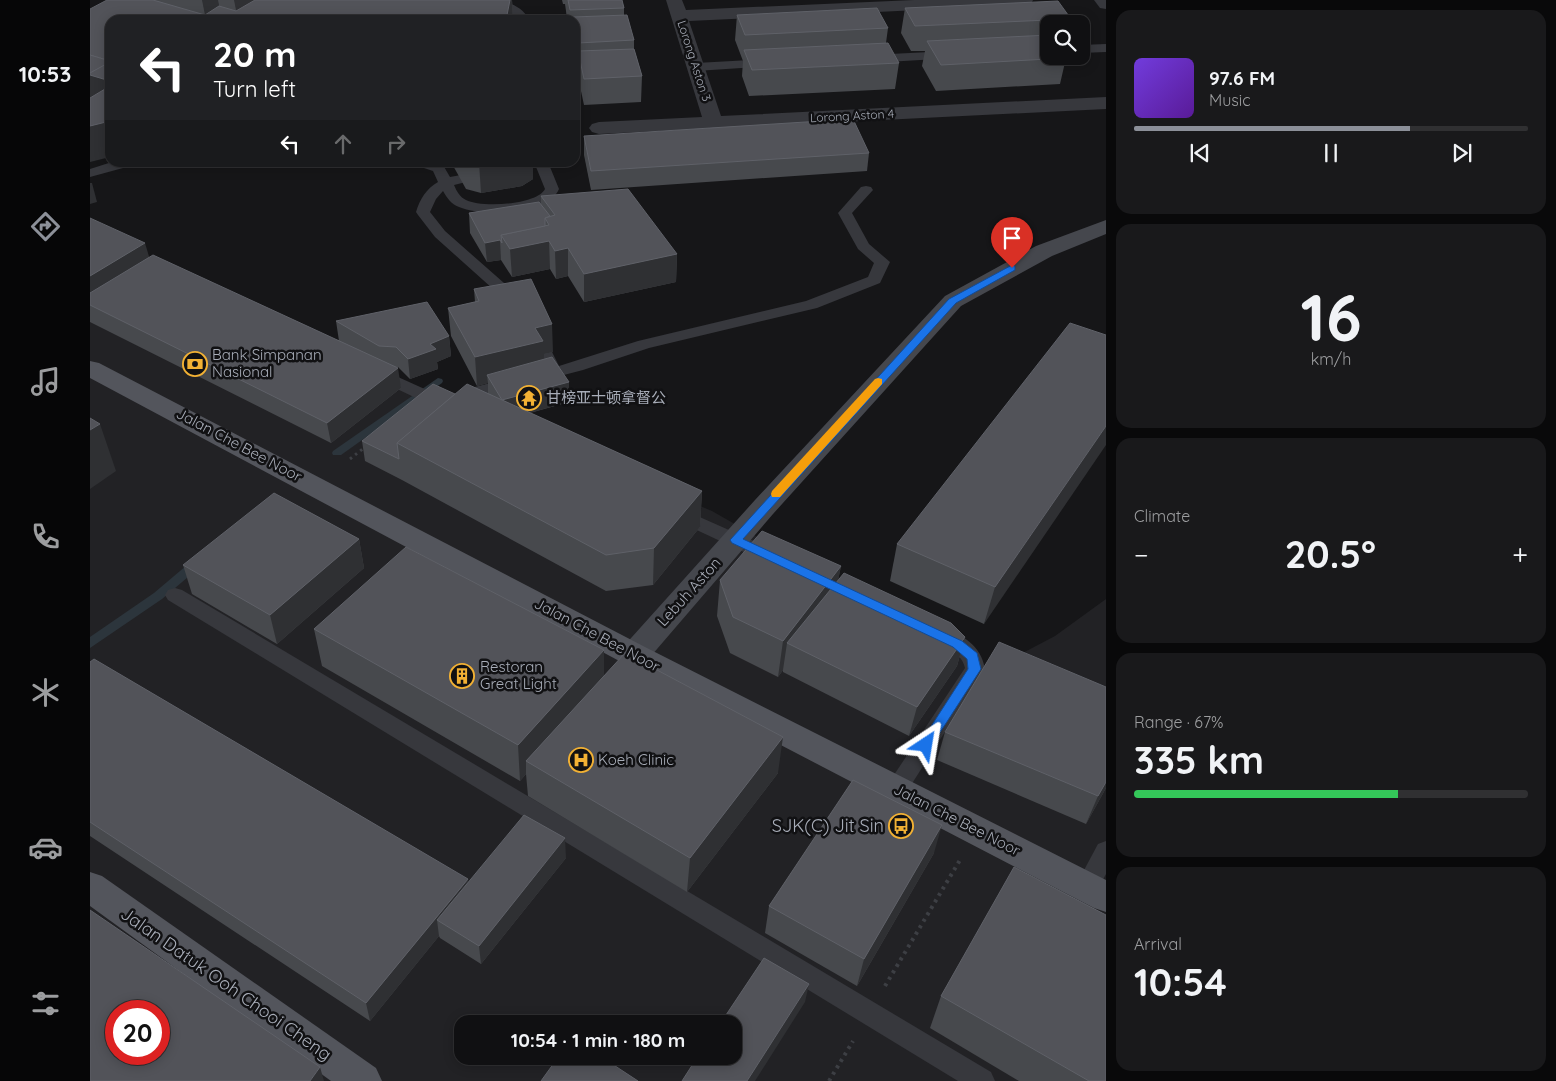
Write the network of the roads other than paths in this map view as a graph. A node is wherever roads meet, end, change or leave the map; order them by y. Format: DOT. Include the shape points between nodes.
graph roads {
  1 [pos="1025,0"];
  2 [pos="1102,0"];
  3 [pos="493,1"];
  4 [pos="474,4"];
  5 [pos="1106,4"];
  6 [pos="677,8"];
  7 [pos="522,15"];
  8 [pos="1106,48"];
  9 [pos="1090,49"];
  10 [pos="961,55"];
  11 [pos="853,60"];
  12 [pos="784,63"];
  13 [pos="696,67"];
  14 [pos="1106,103"];
  15 [pos="714,123"];
  16 [pos="599,128"];
  17 [pos="111,167"];
  18 [pos="437,167"];
  19 [pos="538,167"];
  20 [pos="90,173"];
  21 [pos="451,175"];
  22 [pos="866,190"];
  23 [pos="1106,226"];
  24 [pos="518,310"];
  25 [pos="545,354"];
  26 [pos="362,366"];
  27 [pos="90,368"];
  28 [pos="554,372"];
  29 [pos="458,411"];
  30 [pos="476,420"];
  31 [pos="664,507"];
  32 [pos="736,540"];
  33 [pos="789,565"];
  34 [pos="175,595"];
  35 [pos="922,627"];
  36 [pos="634,655"];
  37 [pos="896,790"];
  38 [pos="1106,851"];
  39 [pos="90,887"];
  40 [pos="1097,892"];
  41 [pos="354,1078"];
  42 [pos="982,1081"];
  1 -- 6 [label="street"];
  2 -- 5 [label="street"];
  3 -- 4 [label="lane"];
  3 -- 7 [label="lane" via="511,7"];
  6 -- 13 [label="street, Lorong Aston 3"];
  8 -- 9 [label="lane"];
  10 -- 11 [label="lane"];
  12 -- 13 [label="lane"];
  13 -- 15 [label="street, Lorong Aston 3"];
  14 -- 15 [label="street, Lorong Aston 4"];
  15 -- 16 [label="street, Lorong Aston 4"];
  17 -- 20 [label="lane"];
  18 -- 21 [label="lane"];
  19 -- 21 [label="lane" via="552,189 547,197 499,209 482,209 455,200"];
  21 -- 24 [label="lane" via="427,197 423,212 440,234 508,294"];
  22 -- 28 [label="lane" via="845,213 863,246 882,262 875,280 811,305 644,344"];
  23 -- 32 [label="street, Lebuh Aston" via="1044,251 953,301"];
  25 -- 28 [label="lane"];
  26 -- 29 [label="lane"];
  27 -- 36 [label="main road, Jalan Che Bee Noor"];
  28 -- 29 [label="lane" via="477,392"];
  29 -- 30 [label="lane"];
  31 -- 32 [label="lane"];
  32 -- 33 [label="lane"];
  32 -- 36 [label="street, Lebuh Aston"];
  34 -- 42 [label="lane"];
  35 -- 37 [label="lane" via="958,644 972,657 975,669"];
  36 -- 37 [label="main road, Jalan Che Bee Noor"];
  37 -- 40 [label="main road, Jalan Che Bee Noor"];
  38 -- 40 [label="lane"];
  39 -- 41 [label="main road, Jalan Datuk Ooh Chooi Cheng"];
}
